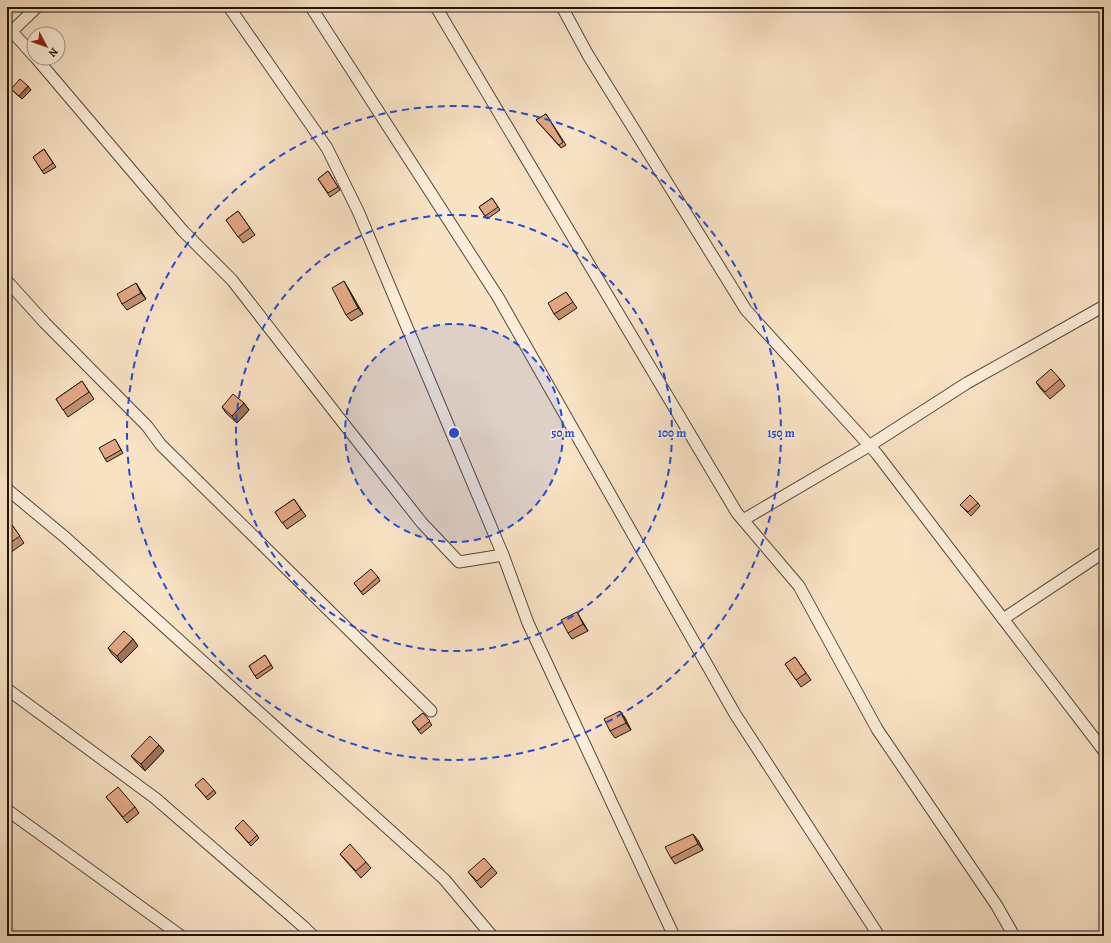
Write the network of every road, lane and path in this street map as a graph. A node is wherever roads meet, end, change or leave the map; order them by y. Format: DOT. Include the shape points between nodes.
graph roads {
  1 [pos="37,7"];
  2 [pos="228,7"];
  3 [pos="311,7"];
  4 [pos="436,7"];
  5 [pos="562,7"];
  6 [pos="10,28"];
  7 [pos="26,47"];
  8 [pos="43,66"];
  9 [pos="7,282"];
  10 [pos="1104,306"];
  11 [pos="870,446"];
  12 [pos="7,489"];
  13 [pos="743,520"];
  14 [pos="1104,552"];
  15 [pos="503,555"];
  16 [pos="1003,619"];
  17 [pos="7,689"];
  18 [pos="431,711"];
  19 [pos="1104,751"];
  20 [pos="7,810"];
  21 [pos="181,936"];
  22 [pos="313,936"];
  23 [pos="492,936"];
  24 [pos="674,936"];
  25 [pos="879,936"];
  26 [pos="1014,936"];
  1 -- 6 [label="street"];
  2 -- 15 [label="street" via="327,148 358,211"];
  3 -- 25 [label="street" via="498,297 735,714"];
  4 -- 13 [label="street"];
  5 -- 11 [label="street" via="588,55 746,310"];
  6 -- 7 [label="street"];
  8 -- 15 [label="street" via="183,231 232,280 422,523 459,562"];
  9 -- 18 [label="street" via="44,323 147,426 161,445"];
  10 -- 11 [label="street" via="967,383"];
  11 -- 13 [label="street"];
  11 -- 16 [label="street"];
  12 -- 23 [label="street" via="66,538 444,879"];
  13 -- 26 [label="street" via="799,586 877,729 997,906"];
  14 -- 16 [label="street"];
  15 -- 24 [label="street" via="528,623"];
  16 -- 19 [label="street"];
  17 -- 22 [label="street" via="155,798"];
  20 -- 21 [label="street"];
}
